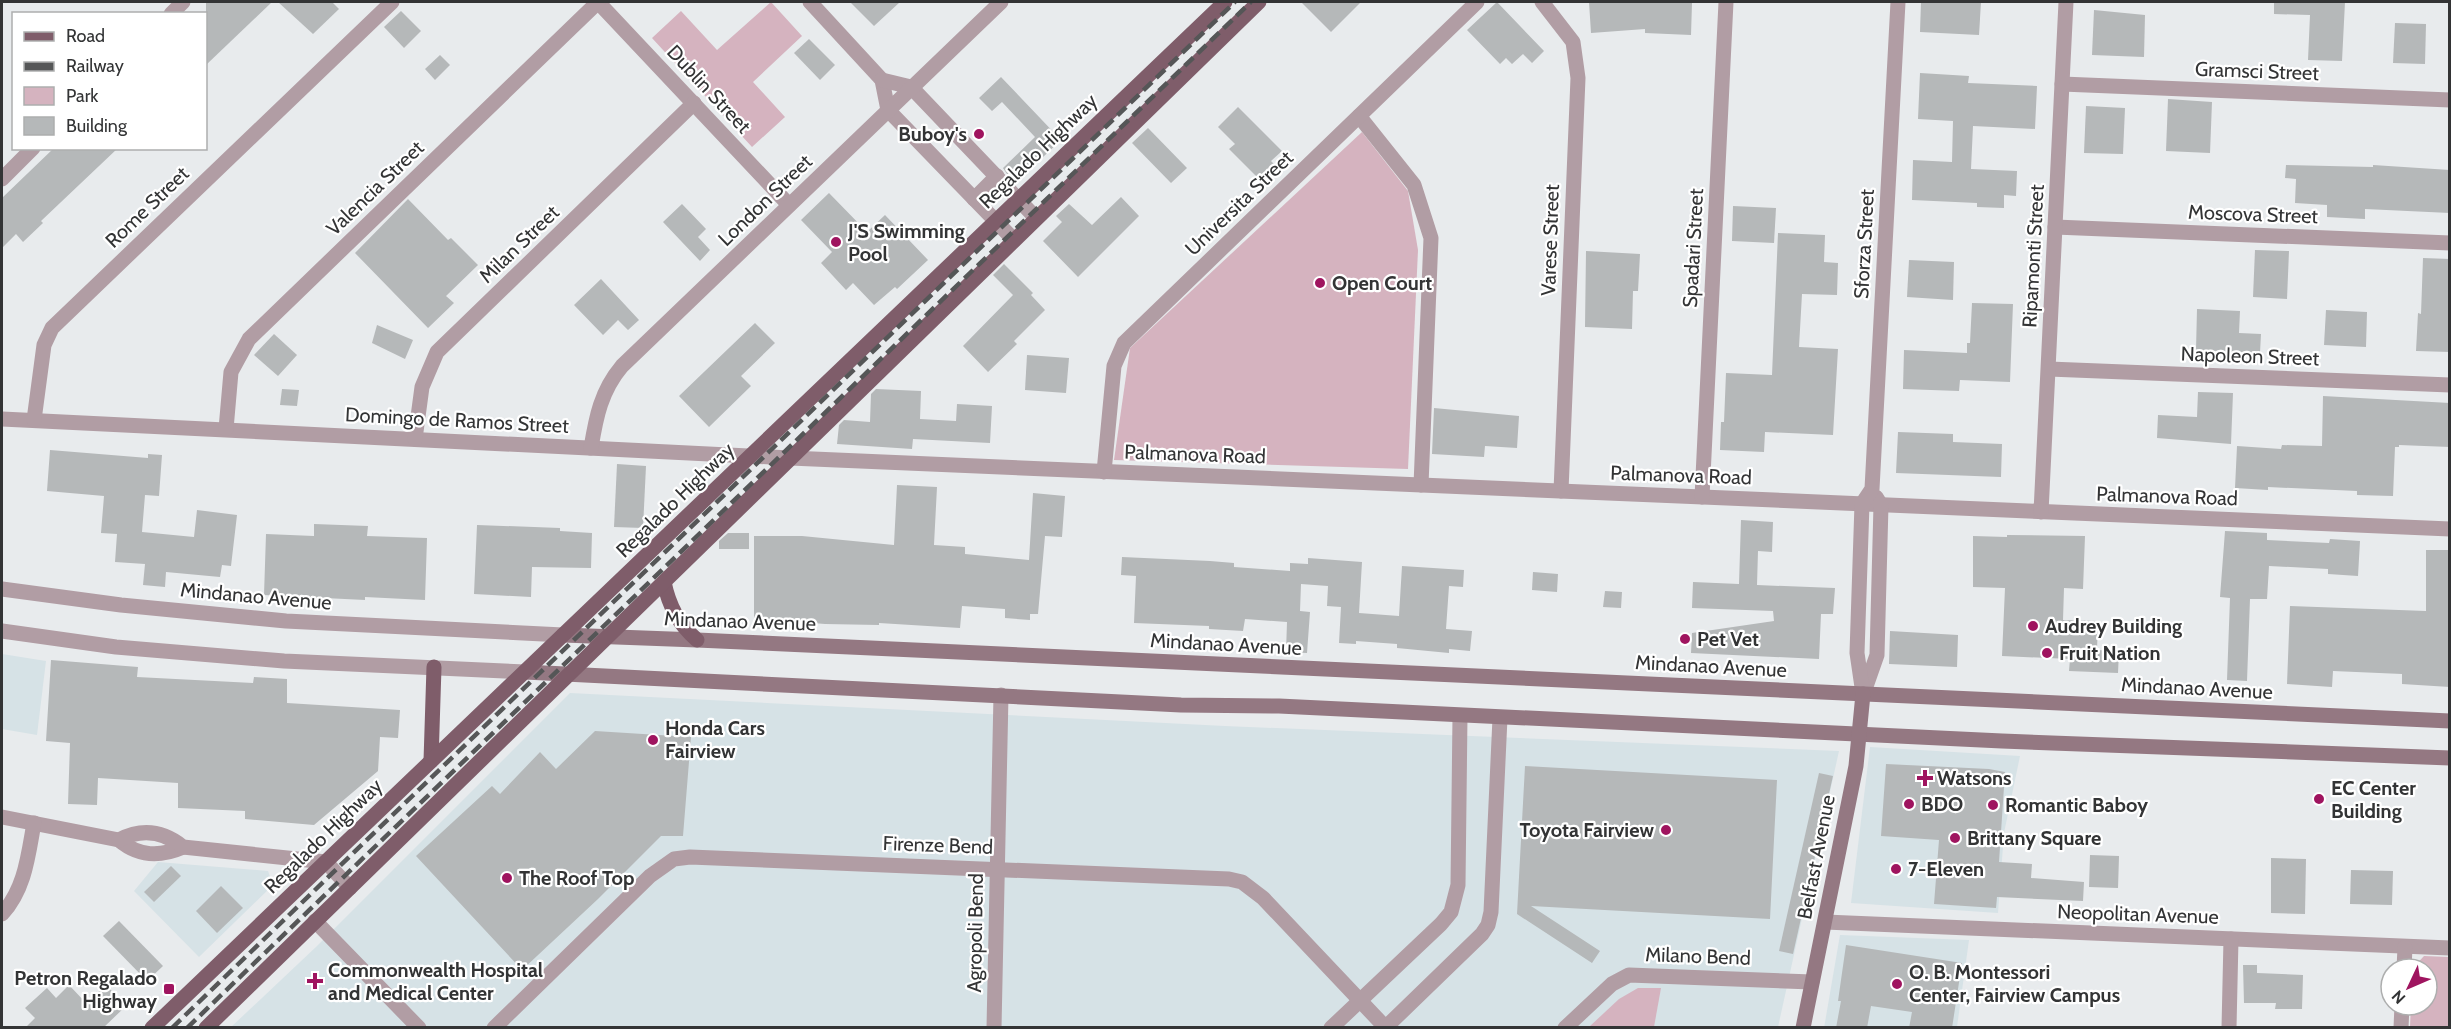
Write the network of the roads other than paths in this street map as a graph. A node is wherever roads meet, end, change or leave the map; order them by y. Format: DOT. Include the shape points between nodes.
graph roads {
  1 [pos="392,2"];
  2 [pos="598,2"];
  3 [pos="810,2"];
  4 [pos="1001,2"];
  5 [pos="1224,2"];
  6 [pos="1259,2"];
  7 [pos="1477,2"];
  8 [pos="1542,2"];
  9 [pos="1726,2"];
  10 [pos="1898,2"];
  11 [pos="2066,2"];
  12 [pos="882,80"];
  13 [pos="2062,84"];
  14 [pos="911,87"];
  15 [pos="2450,100"];
  16 [pos="694,103"];
  17 [pos="888,110"];
  18 [pos="1359,117"];
  19 [pos="31,150"];
  20 [pos="997,176"];
  21 [pos="2,179"];
  22 [pos="974,199"];
  23 [pos="1018,199"];
  24 [pos="789,205"];
  25 [pos="1036,218"];
  26 [pos="996,221"];
  27 [pos="2055,226"];
  28 [pos="1014,240"];
  29 [pos="2450,243"];
  30 [pos="2049,369"];
  31 [pos="2450,385"];
  32 [pos="2,419"];
  33 [pos="34,420"];
  34 [pos="226,429"];
  35 [pos="415,439"];
  36 [pos="591,448"];
  37 [pos="752,455"];
  38 [pos="790,458"];
  39 [pos="911,463"];
  40 [pos="1104,472"];
  41 [pos="1421,485"];
  42 [pos="1872,489"];
  43 [pos="1561,491"];
  44 [pos="1702,497"];
  45 [pos="1862,504"];
  46 [pos="1881,505"];
  47 [pos="2041,512"];
  48 [pos="2450,529"];
  49 [pos="664,582"];
  50 [pos="2,589"];
  51 [pos="2,631"];
  52 [pos="563,636"];
  53 [pos="607,637"];
  54 [pos="697,640"];
  55 [pos="434,667"];
  56 [pos="525,672"];
  57 [pos="568,674"];
  58 [pos="1863,694"];
  59 [pos="1001,696"];
  60 [pos="1460,716"];
  61 [pos="1500,718"];
  62 [pos="2450,721"];
  63 [pos="1859,734"];
  64 [pos="2450,758"];
  65 [pos="431,761"];
  66 [pos="2,817"];
  67 [pos="34,823"];
  68 [pos="326,862"];
  69 [pos="997,869"];
  70 [pos="350,888"];
  71 [pos="2,914"];
  72 [pos="315,921"];
  73 [pos="1825,922"];
  74 [pos="2231,939"];
  75 [pos="2405,946"];
  76 [pos="2450,948"];
  77 [pos="2405,957"];
  78 [pos="1812,982"];
  79 [pos="1360,1000"];
  80 [pos="1385,1027"];
  81 [pos="152,1028"];
  82 [pos="206,1028"];
  83 [pos="419,1028"];
  84 [pos="494,1028"];
  85 [pos="994,1028"];
  86 [pos="1331,1028"];
  87 [pos="1565,1028"];
  88 [pos="1803,1028"];
  89 [pos="2229,1028"];
  1 -- 33 [label="street, Rome Street" via="52,328 44,345"];
  2 -- 16 [label="street, Dublin Street"];
  2 -- 34 [label="street, Valencia Street" via="249,339 231,372"];
  3 -- 12 [label="street"];
  4 -- 14 [label="street, London Street"];
  5 -- 23 [label="main road, Regalado Highway"];
  6 -- 25 [label="main road"];
  7 -- 18 [label="street, Universita Street"];
  8 -- 43 [label="street, Varese Street" via="1573,42 1578,78"];
  9 -- 44 [label="street, Spadari Street"];
  10 -- 42 [label="street, Sforza Street"];
  11 -- 13 [label="street, Ripamonti Street"];
  12 -- 14 [label="street"];
  12 -- 17 [label="street"];
  13 -- 15 [label="street, Gramsci Street"];
  13 -- 27 [label="street, Ripamonti Street"];
  14 -- 17 [label="street, London Street"];
  14 -- 20 [label="street"];
  16 -- 24 [label="street, Dublin Street"];
  16 -- 35 [label="street, Milan Street" via="437,352 422,387"];
  17 -- 22 [label="street"];
  17 -- 24 [label="street, London Street"];
  18 -- 40 [label="street, Universita Street" via="1124,343 1114,366"];
  18 -- 41 [label="street" via="1414,185 1431,238"];
  19 -- 21 [label="street"];
  20 -- 22 [label="street"];
  20 -- 23 [label="street"];
  22 -- 26 [label="street"];
  23 -- 25 [label="street"];
  23 -- 26 [label="main road, Regalado Highway"];
  24 -- 36 [label="street, London Street" via="613,377 599,405"];
  25 -- 28 [label="main road"];
  26 -- 28 [label="street"];
  26 -- 37 [label="main road, Regalado Highway"];
  27 -- 29 [label="street, Moscova Street"];
  27 -- 30 [label="street, Ripamonti Street"];
  28 -- 38 [label="main road"];
  30 -- 31 [label="street, Napoleon Street"];
  30 -- 47 [label="street, Ripamonti Street"];
  32 -- 33 [label="street, Domingo de Ramos Street"];
  33 -- 34 [label="street, Domingo de Ramos Street"];
  34 -- 35 [label="street, Domingo de Ramos Street"];
  35 -- 36 [label="street, Domingo de Ramos Street"];
  36 -- 37 [label="street, Domingo de Ramos Street"];
  37 -- 38 [label="street, Domingo de Ramos Street"];
  37 -- 52 [label="main road, Regalado Highway"];
  38 -- 39 [label="street, Domingo de Ramos Street"];
  38 -- 49 [label="main road"];
  39 -- 40 [label="street, Palmanova Road"];
  40 -- 41 [label="street, Palmanova Road"];
  41 -- 43 [label="street, Palmanova Road"];
  42 -- 45 [label="street"];
  42 -- 46 [label="street"];
  43 -- 44 [label="street, Palmanova Road"];
  44 -- 45 [label="street, Palmanova Road"];
  45 -- 46 [label="street, Palmanova Road"];
  45 -- 58 [label="street" via="1857,652"];
  46 -- 47 [label="street, Palmanova Road"];
  46 -- 58 [label="street" via="1877,655"];
  47 -- 48 [label="street, Palmanova Road"];
  49 -- 53 [label="main road"];
  49 -- 54 [label="main road" via="674,614"];
  50 -- 52 [label="street, Mindanao Avenue" via="286,621"];
  51 -- 55 [label="street" via="116,647 284,661"];
  52 -- 53 [label="main road, Mindanao Avenue"];
  52 -- 56 [label="main road, Regalado Highway"];
  53 -- 54 [label="main road, Mindanao Avenue"];
  53 -- 57 [label="main road"];
  54 -- 58 [label="main road, Mindanao Avenue"];
  55 -- 56 [label="street"];
  55 -- 65 [label="main road"];
  56 -- 57 [label="main road"];
  56 -- 65 [label="main road, Regalado Highway"];
  57 -- 59 [label="main road"];
  57 -- 70 [label="main road"];
  58 -- 62 [label="main road, Mindanao Avenue"];
  58 -- 63 [label="main road, Belfast Avenue"];
  59 -- 60 [label="main road"];
  59 -- 69 [label="street, Agropoli Bend"];
  60 -- 61 [label="main road"];
  60 -- 79 [label="street" via="1457,898 1441,924"];
  61 -- 63 [label="main road"];
  61 -- 80 [label="street" via="1488,926"];
  63 -- 64 [label="main road"];
  63 -- 73 [label="main road, Belfast Avenue"];
  65 -- 68 [label="main road, Regalado Highway"];
  66 -- 67 [label="street"];
  67 -- 68 [label="street" via="119,840 132,851 167,854 183,847"];
  67 -- 71 [label="street" via="23,879"];
  68 -- 70 [label="street"];
  68 -- 81 [label="main road, Regalado Highway"];
  69 -- 79 [label="street, Firenze Bend" via="1215,877 1242,882 1263,898"];
  69 -- 84 [label="street, Firenze Bend" via="675,859 650,876"];
  69 -- 85 [label="street, Agropoli Bend"];
  70 -- 72 [label="main road"];
  72 -- 82 [label="main road"];
  72 -- 83 [label="street"];
  73 -- 74 [label="street, Neopolitan Avenue"];
  73 -- 78 [label="main road, Belfast Avenue"];
  74 -- 75 [label="street, Neopolitan Avenue"];
  74 -- 89 [label="street"];
  75 -- 76 [label="street, Neopolitan Avenue"];
  75 -- 77 [label="street"];
  78 -- 87 [label="street, Milano Bend" via="1629,975 1612,984"];
  78 -- 88 [label="main road, Belfast Avenue"];
  79 -- 80 [label="street, Firenze Bend"];
  79 -- 86 [label="street"];
}
